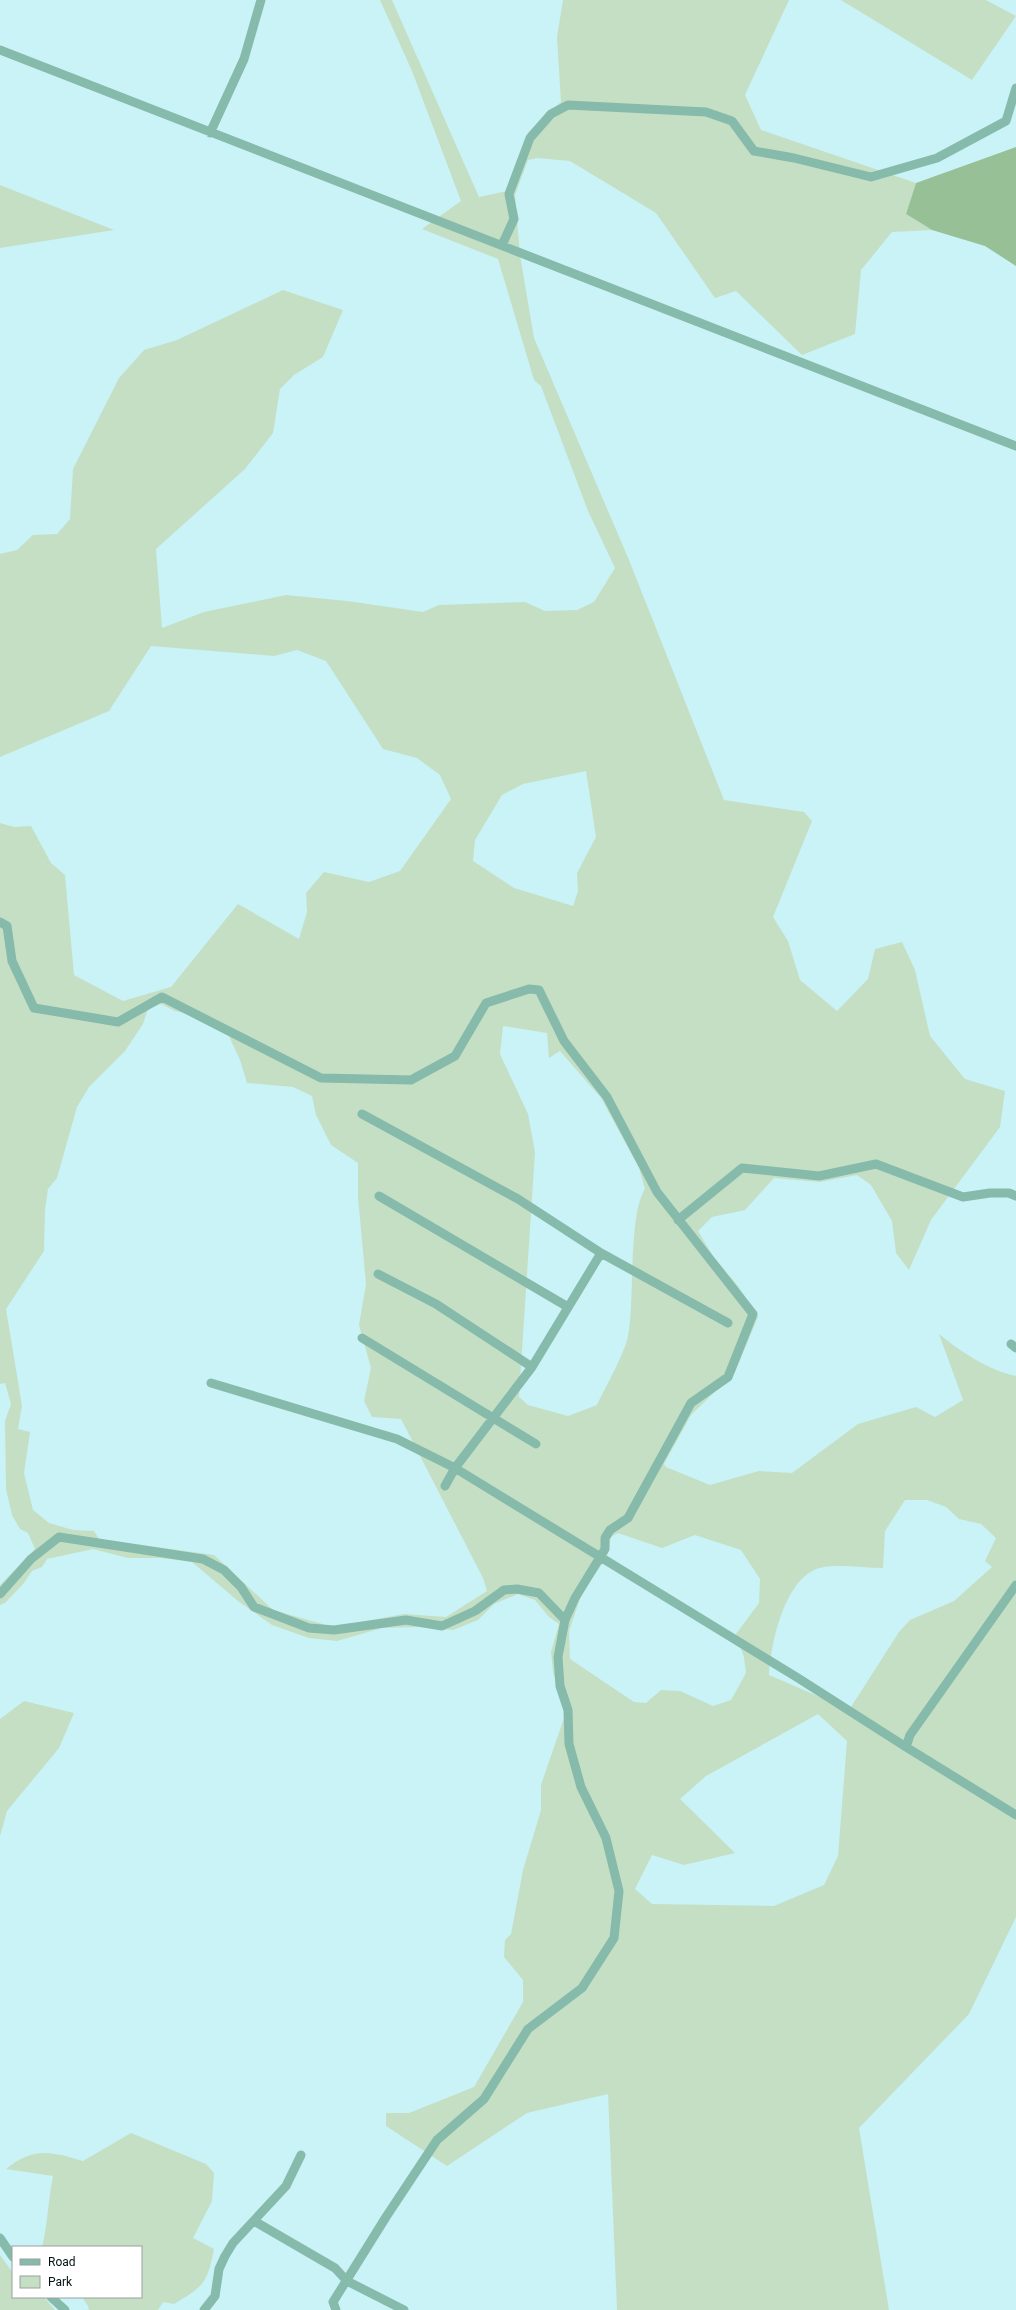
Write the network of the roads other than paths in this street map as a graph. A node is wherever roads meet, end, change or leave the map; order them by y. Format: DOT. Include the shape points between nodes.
graph roads {
  1 [pos="261,0"];
  2 [pos="0,50"];
  3 [pos="1016,88"];
  4 [pos="210,133"];
  5 [pos="502,245"];
  6 [pos="1016,446"];
  7 [pos="0,922"];
  8 [pos="362,1114"];
  9 [pos="379,1196"];
  10 [pos="1016,1196"];
  11 [pos="678,1220"];
  12 [pos="601,1253"];
  13 [pos="378,1274"];
  14 [pos="568,1307"];
  15 [pos="728,1323"];
  16 [pos="362,1338"];
  17 [pos="532,1367"];
  18 [pos="211,1383"];
  19 [pos="493,1418"];
  20 [pos="536,1444"];
  21 [pos="455,1468"];
  22 [pos="445,1486"];
  23 [pos="601,1557"];
  24 [pos="1016,1585"];
  25 [pos="0,1594"];
  26 [pos="565,1620"];
  27 [pos="906,1747"];
  28 [pos="1016,1815"];
  29 [pos="301,2155"];
  30 [pos="254,2221"];
  31 [pos="0,2238"];
  32 [pos="12,2256"];
  33 [pos="347,2281"];
  34 [pos="52,2298"];
  35 [pos="65,2310"];
  36 [pos="204,2310"];
  37 [pos="336,2310"];
  38 [pos="404,2310"];
  1 -- 4 [label="street" via="244,59"];
  2 -- 4 [label="street"];
  3 -- 5 [label="street" via="1006,121 937,158 871,177 754,151 732,120 706,112 568,105 551,114 530,138 509,194 514,219"];
  4 -- 5 [label="street"];
  5 -- 6 [label="street"];
  7 -- 11 [label="street" via="7,926 12,961 34,1008 118,1022 162,997 321,1078 411,1080 455,1056 486,1003 529,989 539,990 564,1041 607,1097 657,1192"];
  8 -- 12 [label="street" via="518,1199"];
  9 -- 14 [label="street"];
  10 -- 11 [label="street" via="1009,1193 990,1193 963,1197 876,1164 819,1176 742,1168"];
  11 -- 23 [label="street" via="753,1314 728,1377 691,1404 628,1518 610,1530 605,1538 605,1549"];
  12 -- 14 [label="street"];
  12 -- 15 [label="street"];
  13 -- 17 [label="street" via="436,1304"];
  14 -- 17 [label="street"];
  16 -- 19 [label="street"];
  17 -- 19 [label="street"];
  18 -- 21 [label="street" via="397,1439"];
  19 -- 20 [label="street"];
  19 -- 21 [label="street"];
  21 -- 22 [label="street"];
  21 -- 23 [label="street"];
  23 -- 26 [label="street" via="575,1598"];
  23 -- 27 [label="street"];
  24 -- 27 [label="street" via="910,1735"];
  25 -- 26 [label="street" via="31,1559 59,1537 203,1559 224,1570 241,1587 254,1607 309,1628 334,1630 406,1620 442,1626 475,1611 504,1590 517,1589 539,1593"];
  26 -- 33 [label="street" via="558,1657 560,1686 568,1710 568,1744 581,1787 606,1838 619,1891 614,1938 582,1988 528,2029 484,2099 436,2140"];
  27 -- 28 [label="street"];
  29 -- 30 [label="street" via="286,2186"];
  30 -- 33 [label="street" via="335,2268"];
  30 -- 36 [label="street" via="233,2243 225,2256 219,2269 215,2296"];
  31 -- 32 [label="street"];
  33 -- 37 [label="street" via="333,2302"];
  33 -- 38 [label="street"];
  34 -- 35 [label="street"];
}
